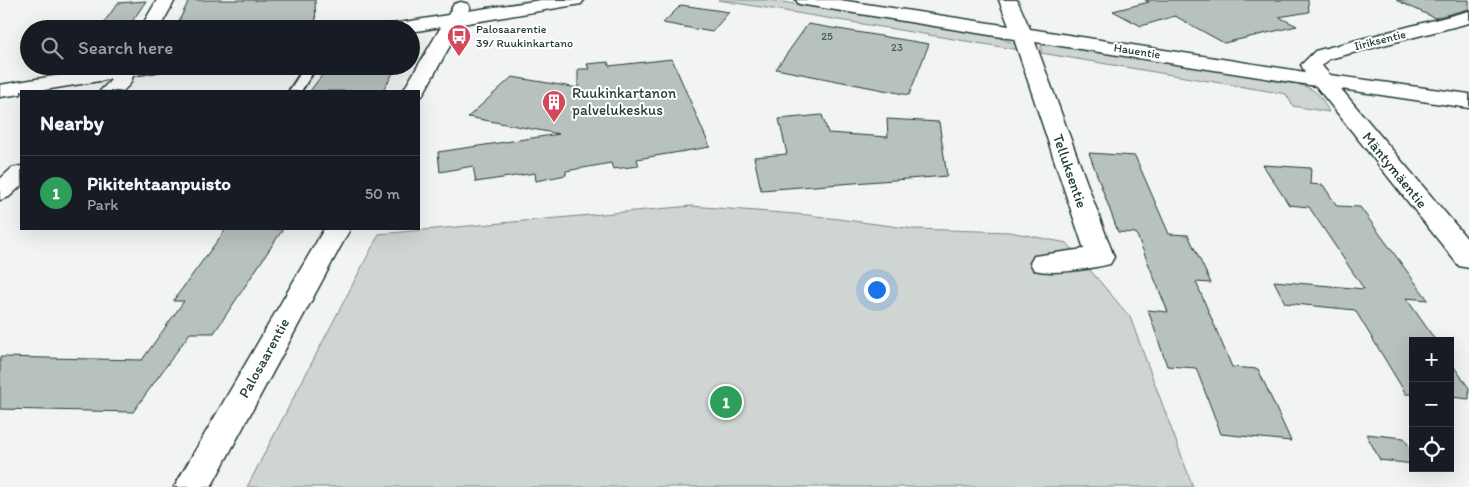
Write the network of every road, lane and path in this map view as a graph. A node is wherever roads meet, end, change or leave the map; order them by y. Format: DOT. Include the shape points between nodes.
graph roads {
  1 [pos="166,0"];
  2 [pos="465,0"];
  3 [pos="575,0"];
  4 [pos="805,0"];
  5 [pos="1008,0"];
  6 [pos="1469,17"];
  7 [pos="154,20"];
  8 [pos="453,20"];
  9 [pos="420,25"];
  10 [pos="1020,33"];
  11 [pos="92,75"];
  12 [pos="123,75"];
  13 [pos="305,75"];
  14 [pos="1322,80"];
  15 [pos="112,90"];
  16 [pos="296,90"];
  17 [pos="415,90"];
  18 [pos="0,91"];
  19 [pos="1469,102"];
  20 [pos="20,174"];
  21 [pos="0,192"];
  22 [pos="336,230"];
  23 [pos="1469,260"];
  24 [pos="1044,263"];
  25 [pos="192,487"];
  1 -- 7 [label="street"];
  2 -- 8 [label="street"];
  3 -- 8 [label="street"];
  4 -- 10 [label="street, Hauentie"];
  5 -- 10 [label="street"];
  6 -- 14 [label="street, Iiriksentie" via="1322,55 1311,65"];
  8 -- 9 [label="street"];
  8 -- 17 [label="street"];
  10 -- 14 [label="street, Hauentie"];
  10 -- 24 [label="street, Telluksentie" via="1100,257"];
  11 -- 18 [label="street"];
  12 -- 15 [label="street"];
  13 -- 16 [label="lane"];
  14 -- 19 [label="street, Hauentie"];
  14 -- 23 [label="street, Mäntymäentie"];
  20 -- 21 [label="street"];
  22 -- 25 [label="street, Palosaarentie"];
}
